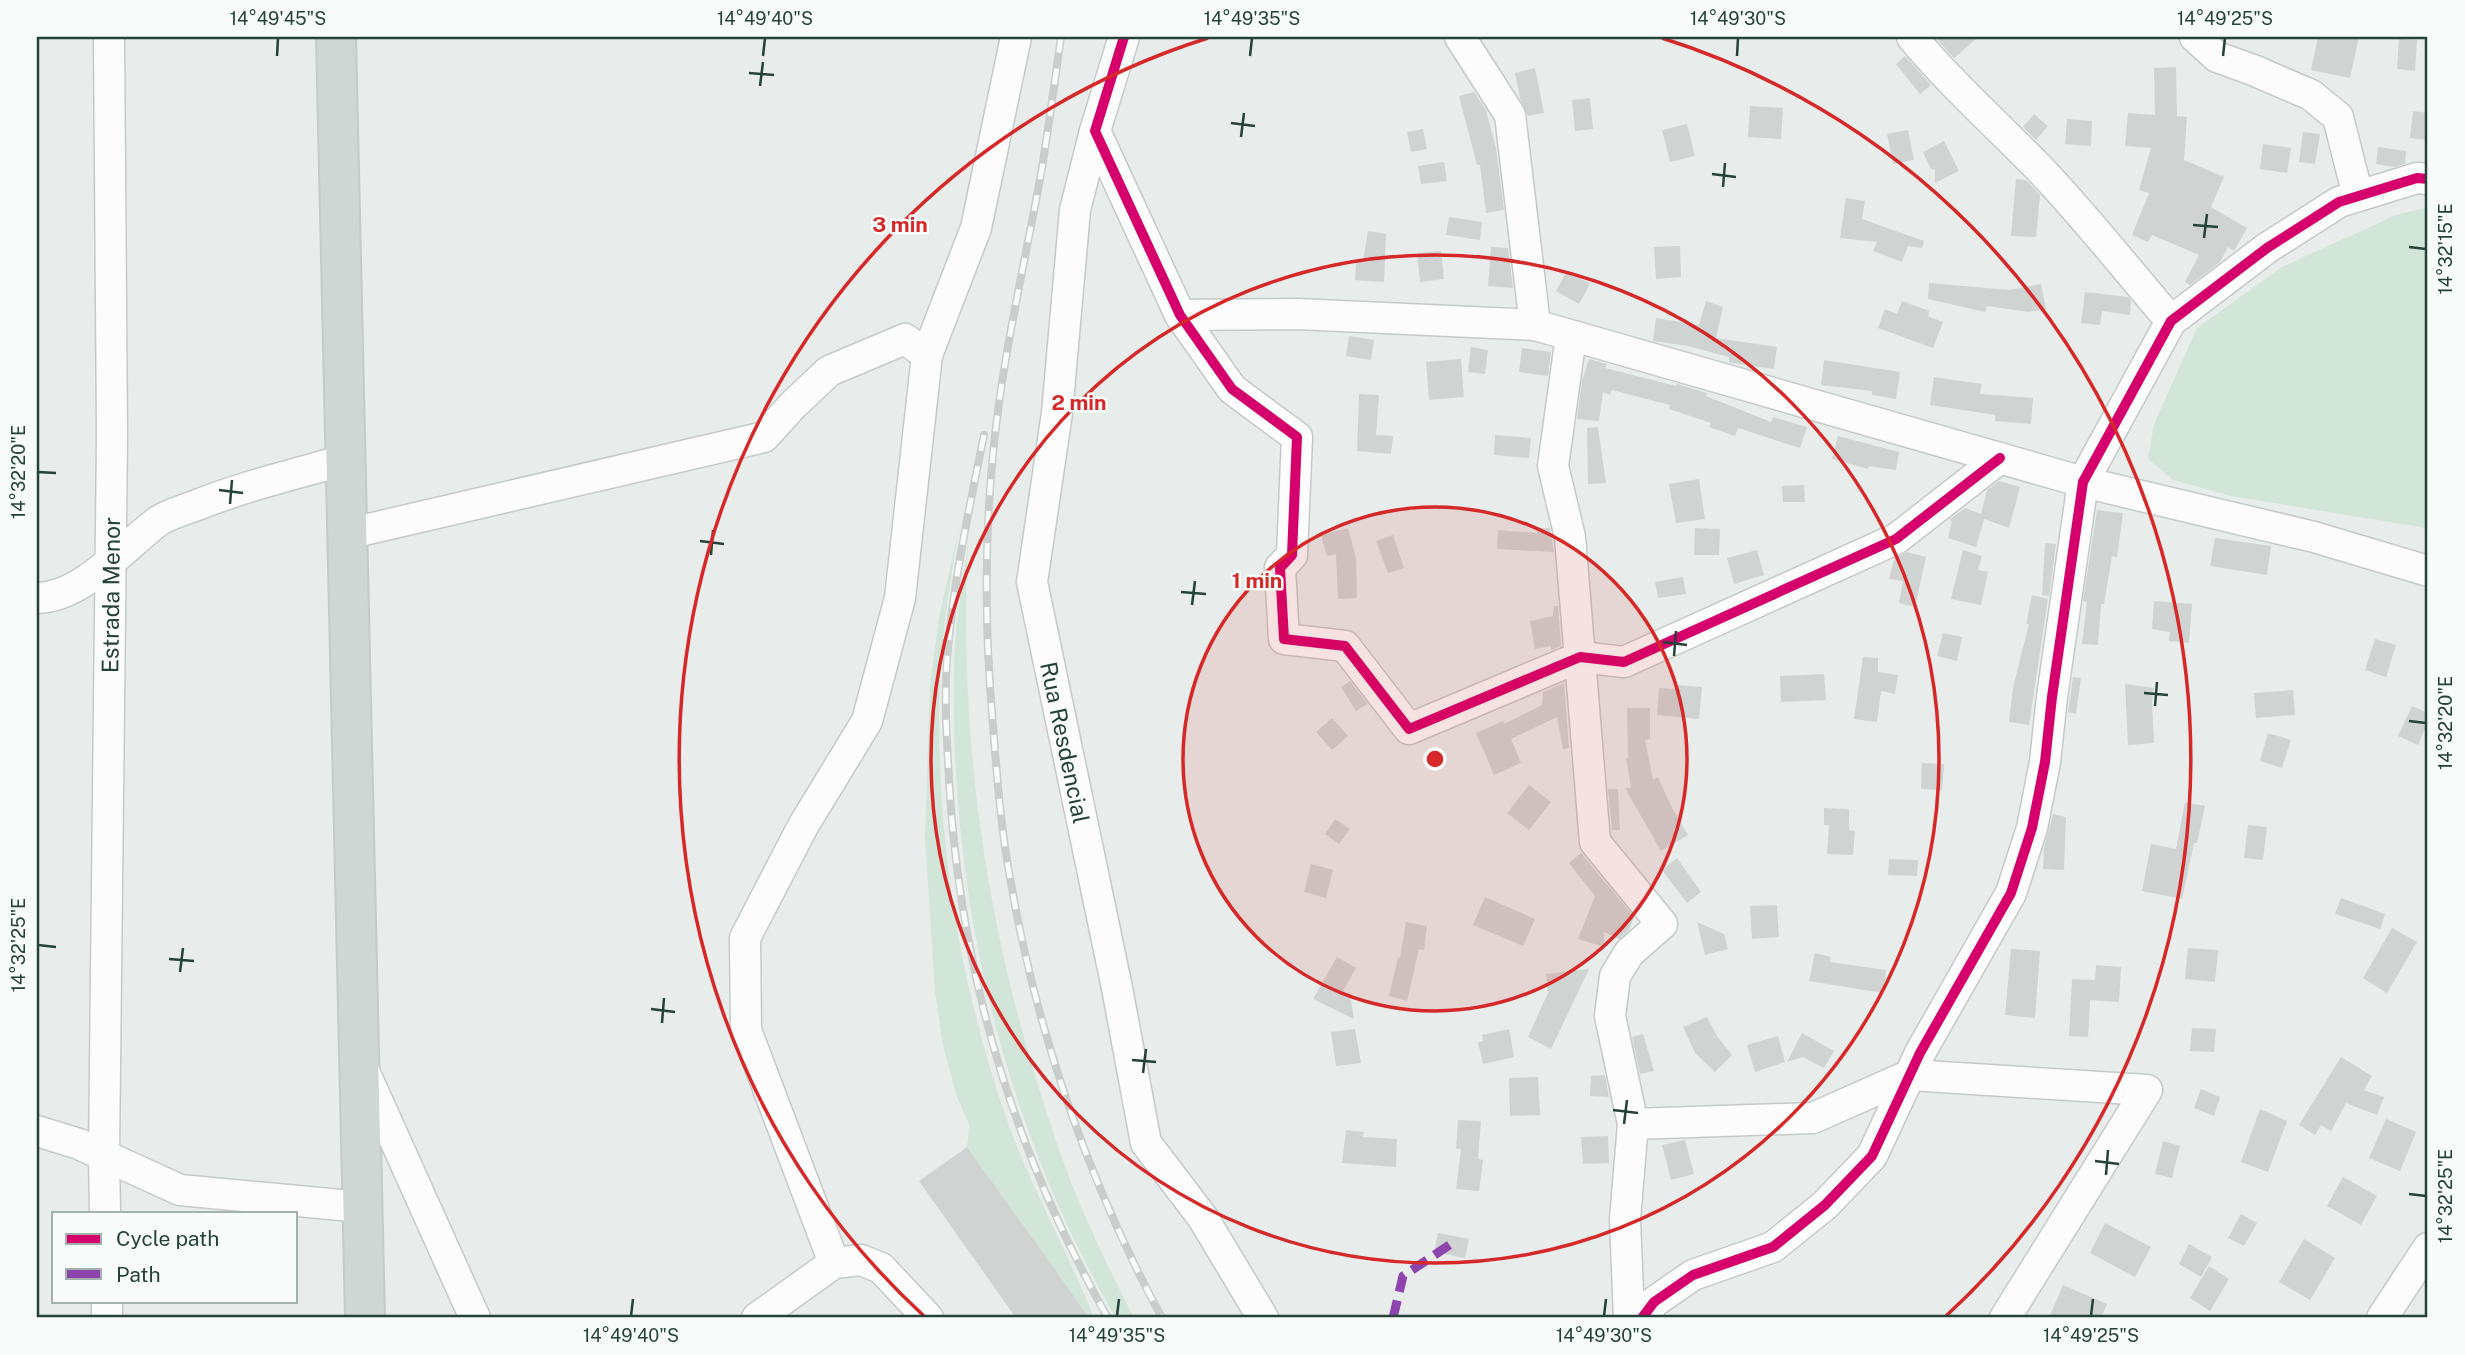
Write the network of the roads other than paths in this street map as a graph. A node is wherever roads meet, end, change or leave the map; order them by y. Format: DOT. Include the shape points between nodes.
graph roads {
  1 [pos="109,37"];
  2 [pos="336,37"];
  3 [pos="1016,37"];
  4 [pos="1124,37"];
  5 [pos="1460,37"];
  6 [pos="1912,37"];
  7 [pos="2196,37"];
  8 [pos="1095,131"];
  9 [pos="2428,179"];
  10 [pos="2358,196"];
  11 [pos="1180,315"];
  12 [pos="2171,321"];
  13 [pos="1535,326"];
  14 [pos="1571,336"];
  15 [pos="927,355"];
  16 [pos="2000,458"];
  17 [pos="345,460"];
  18 [pos="2083,482"];
  19 [pos="347,534"];
  20 [pos="111,562"];
  21 [pos="2428,571"];
  22 [pos="37,597"];
  23 [pos="1580,657"];
  24 [pos="359,1059"];
  25 [pos="1910,1075"];
  26 [pos="1633,1125"];
  27 [pos="37,1131"];
  28 [pos="104,1155"];
  29 [pos="362,1207"];
  30 [pos="105,1212"];
  31 [pos="2428,1248"];
  32 [pos="834,1264"];
  33 [pos="365,1318"];
  34 [pos="475,1318"];
  35 [pos="757,1318"];
  36 [pos="928,1318"];
  37 [pos="1263,1318"];
  38 [pos="1629,1318"];
  39 [pos="1642,1318"];
  40 [pos="2005,1318"];
  41 [pos="2382,1318"];
  1 -- 20 [label="street, Estrada Menor"];
  2 -- 17 [label="main road"];
  3 -- 15 [label="street" via="976,228"];
  4 -- 8 [label="street, Rua Resdencial"];
  5 -- 13 [label="street" via="1510,115"];
  6 -- 12 [label="street" via="2084,218"];
  7 -- 10 [label="street" via="2217,57 2311,95 2338,117"];
  8 -- 11 [label="street"];
  8 -- 37 [label="street, Rua Resdencial" via="1075,210 1058,413 1032,583 1146,1143 1203,1219"];
  9 -- 10 [label="street" via="2417,178"];
  10 -- 12 [label="street" via="2339,202 2267,248"];
  11 -- 13 [label="street" via="1297,314"];
  11 -- 23 [label="street" via="1233,389 1297,437 1293,555 1280,568 1284,639 1345,646 1409,729"];
  12 -- 18 [label="street"];
  13 -- 14 [label="street"];
  14 -- 16 [label="street"];
  14 -- 23 [label="street" via="1553,466 1570,537"];
  15 -- 19 [label="street" via="905,339 829,371 764,437"];
  15 -- 32 [label="street" via="900,598 867,721 803,826 745,938 746,1030"];
  16 -- 18 [label="street"];
  16 -- 23 [label="street" via="1896,539 1624,662"];
  17 -- 19 [label="main road"];
  17 -- 20 [label="street" via="234,490 160,520"];
  18 -- 21 [label="street" via="2314,537"];
  18 -- 25 [label="street" via="2032,828 2011,893"];
  19 -- 24 [label="main road"];
  20 -- 22 [label="street" via="77,586"];
  20 -- 28 [label="street, Estrada Menor"];
  23 -- 26 [label="street" via="1595,842 1662,924 1629,953 1615,976 1610,1016"];
  24 -- 29 [label="main road"];
  24 -- 34 [label="street"];
  25 -- 26 [label="street" via="1813,1118"];
  25 -- 39 [label="street" via="1872,1156 1825,1205 1773,1247 1693,1275 1654,1302"];
  25 -- 40 [label="street" via="2147,1090"];
  26 -- 38 [label="street" via="1625,1219"];
  27 -- 28 [label="street"];
  28 -- 29 [label="street" via="180,1190"];
  28 -- 30 [label="street, Estrada Menor"];
  29 -- 33 [label="main road"];
  31 -- 41 [label="street"];
  32 -- 35 [label="street"];
  32 -- 36 [label="street" via="861,1261 881,1268"];
}
